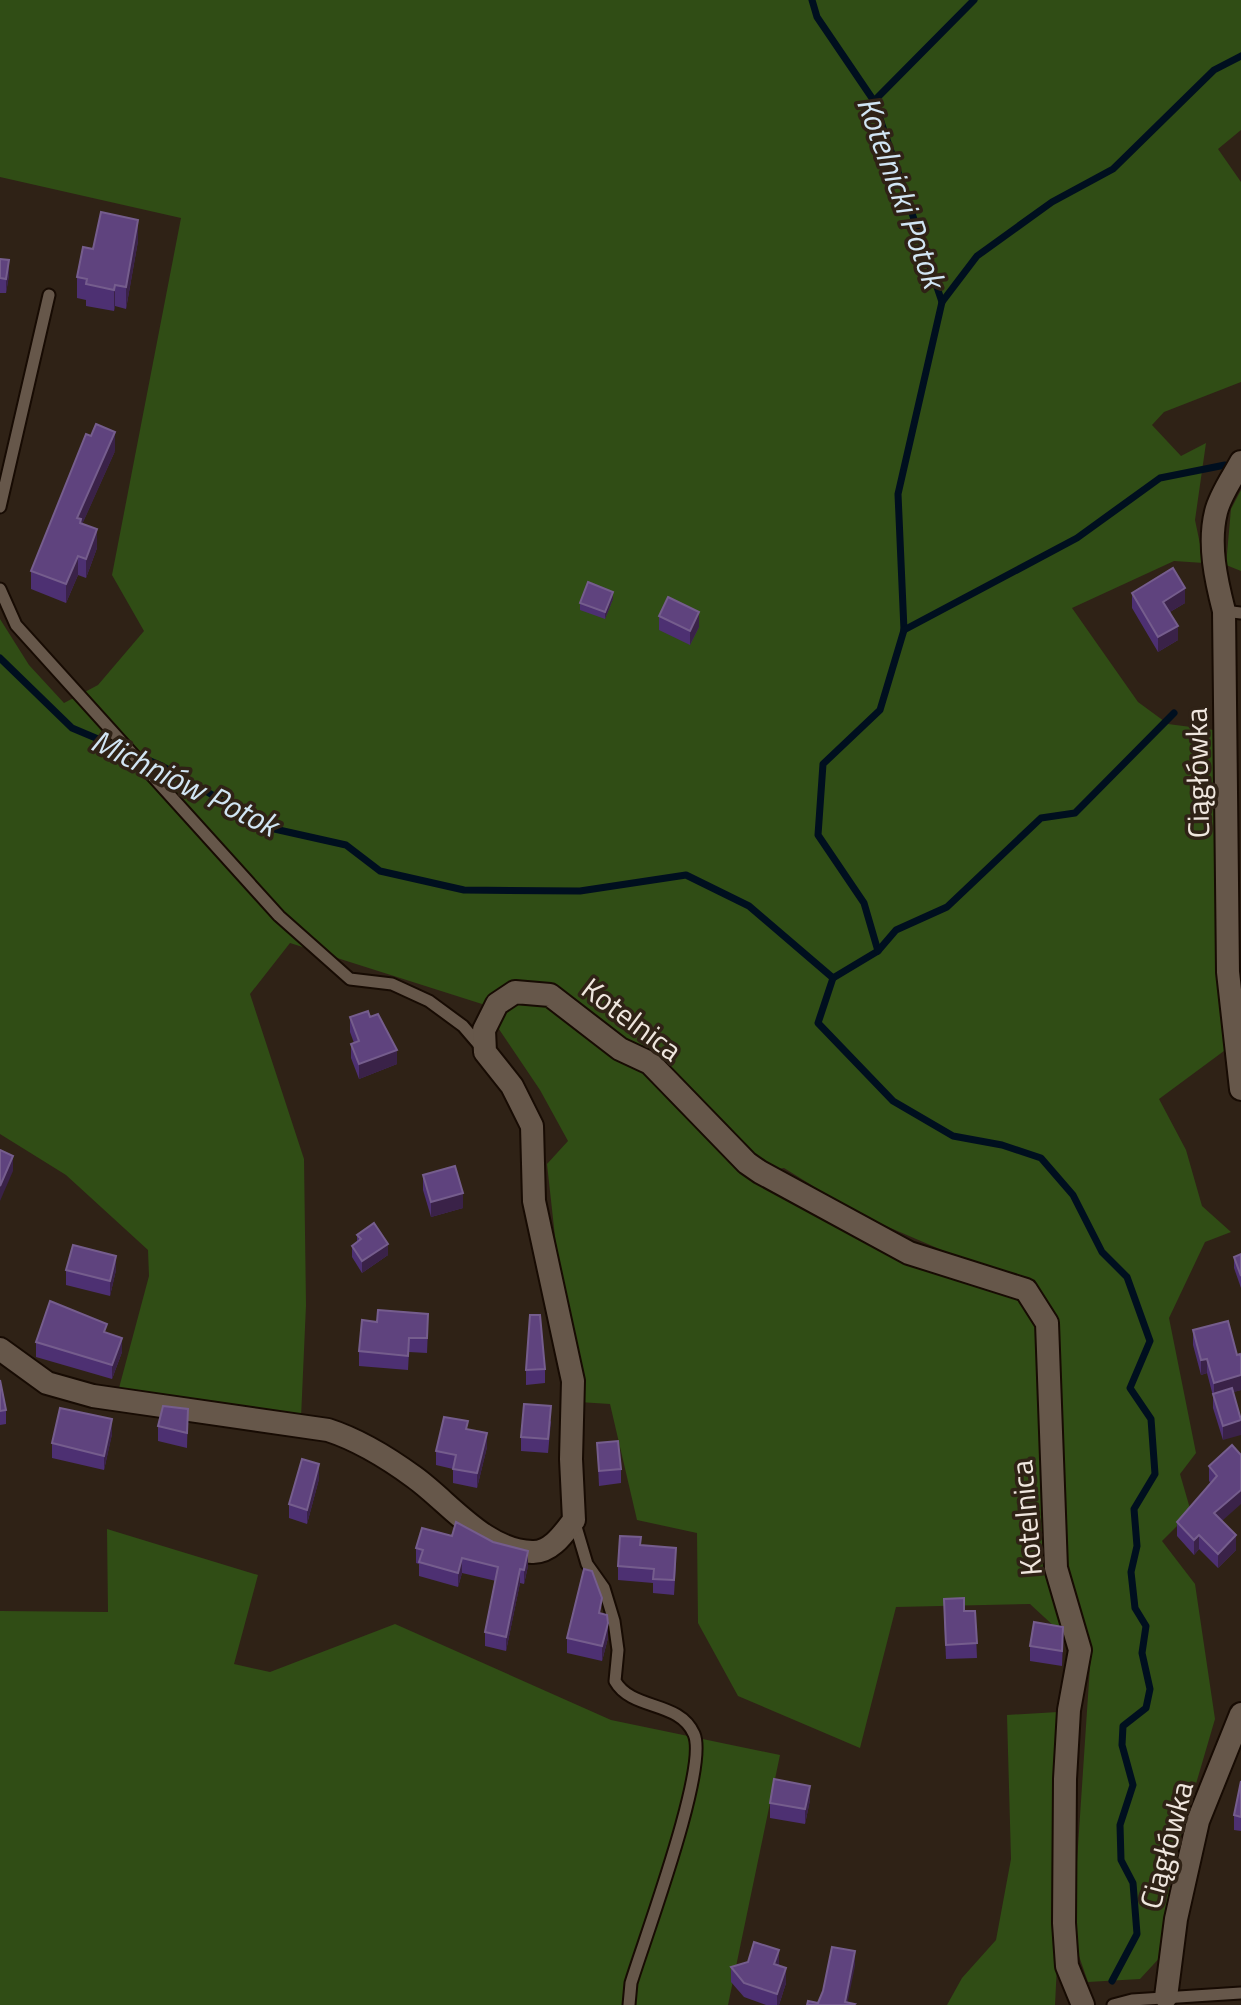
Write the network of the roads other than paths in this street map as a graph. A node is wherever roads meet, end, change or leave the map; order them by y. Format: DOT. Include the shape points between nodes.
graph roads {
  1 [pos="49,295"];
  2 [pos="1241,462"];
  3 [pos="0,507"];
  4 [pos="0,589"];
  5 [pos="1232,612"];
  6 [pos="1235,903"];
  7 [pos="485,1052"];
  8 [pos="1241,1089"];
  9 [pos="0,1349"];
  10 [pos="574,1520"];
  11 [pos="1241,1714"];
  12 [pos="1241,1993"];
  13 [pos="1166,1997"];
  14 [pos="629,2005"];
  15 [pos="1083,2005"];
  16 [pos="1113,2005"];
  1 -- 3 [label="lane"];
  2 -- 5 [label="street, Ciągłówka" via="1216,511 1216,579"];
  4 -- 7 [label="lane" via="16,625 279,916 350,979 392,984 429,1001 463,1026"];
  5 -- 6 [label="street, Ciągłówka"];
  6 -- 8 [label="street, Ciągłówka" via="1228,972"];
  7 -- 10 [label="street" via="512,1086 532,1126 534,1201 573,1381"];
  7 -- 15 [label="street, Kotelnica" via="484,1030 497,1004 515,992 550,995 620,1049 650,1063 747,1163 909,1253 1026,1290 1047,1323 1056,1568 1080,1650 1069,1710 1064,1923 1067,1966"];
  9 -- 10 [label="street" via="47,1383 93,1396 349,1437 415,1478 484,1534 514,1548 541,1551"];
  10 -- 14 [label="lane" via="614,1621 615,1681 628,1697 676,1715 694,1733 696,1743 692,1786 631,1983"];
  11 -- 13 [label="street, Ciągłówka" via="1198,1821 1176,1919"];
  12 -- 13 [label="lane"];
  13 -- 16 [label="lane"];
}
